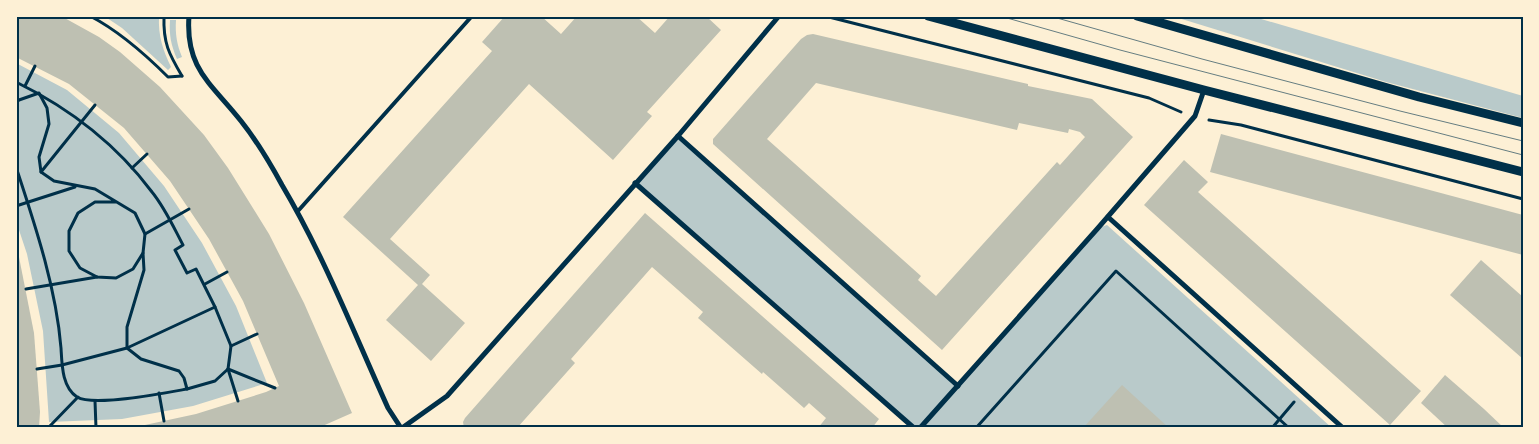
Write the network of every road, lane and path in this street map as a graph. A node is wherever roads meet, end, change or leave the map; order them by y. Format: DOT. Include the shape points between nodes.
graph roads {
  1 [pos="90,16"];
  2 [pos="164,16"];
  3 [pos="189,16"];
  4 [pos="472,16"];
  5 [pos="779,16"];
  6 [pos="825,16"];
  7 [pos="928,16"];
  8 [pos="1137,16"];
  9 [pos="35,66"];
  10 [pos="201,74"];
  11 [pos="182,76"];
  12 [pos="16,82"];
  13 [pos="25,86"];
  14 [pos="1204,90"];
  15 [pos="39,93"];
  16 [pos="16,103"];
  17 [pos="95,105"];
  18 [pos="1195,116"];
  19 [pos="81,122"];
  20 [pos="1523,123"];
  21 [pos="678,136"];
  22 [pos="147,154"];
  23 [pos="16,167"];
  24 [pos="132,168"];
  25 [pos="41,172"];
  26 [pos="1523,172"];
  27 [pos="635,183"];
  28 [pos="76,187"];
  29 [pos="1523,199"];
  30 [pos="27,202"];
  31 [pos="116,202"];
  32 [pos="16,206"];
  33 [pos="189,209"];
  34 [pos="298,211"];
  35 [pos="1108,217"];
  36 [pos="170,220"];
  37 [pos="145,234"];
  38 [pos="143,253"];
  39 [pos="227,272"];
  40 [pos="97,277"];
  41 [pos="205,284"];
  42 [pos="50,285"];
  43 [pos="26,289"];
  44 [pos="215,308"];
  45 [pos="257,334"];
  46 [pos="231,346"];
  47 [pos="127,348"];
  48 [pos="62,365"];
  49 [pos="228,368"];
  50 [pos="37,369"];
  51 [pos="958,386"];
  52 [pos="275,388"];
  53 [pos="186,389"];
  54 [pos="1303,392"];
  55 [pos="159,393"];
  56 [pos="78,397"];
  57 [pos="95,401"];
  58 [pos="238,401"];
  59 [pos="1279,419"];
  60 [pos="164,421"];
  61 [pos="48,428"];
  62 [pos="96,428"];
  63 [pos="401,428"];
  64 [pos="914,428"];
  65 [pos="920,428"];
  66 [pos="976,428"];
  67 [pos="1272,428"];
  68 [pos="1289,428"];
  69 [pos="1342,428"];
  1 -- 11 [label="path" via="148,57 168,77"];
  2 -- 11 [label="path" via="167,48"];
  3 -- 10 [label="street" via="190,47"];
  4 -- 34 [label="lane"];
  5 -- 21 [label="street"];
  6 -- 18 [label="path" via="1149,98"];
  7 -- 14 [label="street"];
  8 -- 20 [label="street" via="1419,97"];
  9 -- 13 [label="path"];
  10 -- 11 [label="path"];
  10 -- 34 [label="street" via="261,148"];
  12 -- 13 [label="path"];
  13 -- 15 [label="path"];
  14 -- 18 [label="street"];
  14 -- 26 [label="street"];
  15 -- 16 [label="path"];
  15 -- 19 [label="path"];
  15 -- 25 [label="path" via="47,108 49,124 39,156"];
  17 -- 19 [label="path"];
  18 -- 29 [label="path" via="1241,125"];
  18 -- 35 [label="street"];
  19 -- 24 [label="path" via="111,145"];
  19 -- 25 [label="path"];
  21 -- 27 [label="street"];
  21 -- 51 [label="street"];
  22 -- 24 [label="path"];
  23 -- 30 [label="path"];
  24 -- 36 [label="path"];
  25 -- 28 [label="path" via="54,181"];
  27 -- 63 [label="street" via="448,396"];
  27 -- 64 [label="street"];
  28 -- 30 [label="path"];
  28 -- 31 [label="path" via="95,189"];
  30 -- 32 [label="path"];
  30 -- 42 [label="path"];
  31 -- 37 [label="path" via="135,213"];
  31 -- 40 [label="path" via="96,202 84,209 78,213 69,230 69,251 80,268"];
  33 -- 36 [label="path"];
  34 -- 63 [label="street" via="388,408"];
  35 -- 51 [label="street"];
  35 -- 54 [label="street"];
  36 -- 37 [label="path"];
  36 -- 41 [label="path" via="183,245 175,250 187,273 196,269"];
  37 -- 38 [label="path"];
  38 -- 40 [label="path" via="133,269 116,278"];
  38 -- 47 [label="path" via="144,270 127,327"];
  39 -- 41 [label="path"];
  40 -- 42 [label="path"];
  41 -- 44 [label="path"];
  42 -- 43 [label="path"];
  42 -- 48 [label="path" via="59,325"];
  44 -- 46 [label="path"];
  44 -- 47 [label="path"];
  45 -- 46 [label="path"];
  46 -- 49 [label="path"];
  47 -- 48 [label="path"];
  47 -- 53 [label="path" via="140,359 178,371 184,378"];
  48 -- 50 [label="path"];
  48 -- 56 [label="path" via="67,388"];
  49 -- 52 [label="path"];
  49 -- 53 [label="path" via="215,382"];
  49 -- 58 [label="path"];
  51 -- 65 [label="street"];
  53 -- 55 [label="path"];
  54 -- 59 [label="path"];
  54 -- 69 [label="street"];
  55 -- 57 [label="path"];
  55 -- 60 [label="path"];
  56 -- 57 [label="path"];
  56 -- 61 [label="path"];
  57 -- 62 [label="path"];
  59 -- 66 [label="path" via="1116,271"];
  59 -- 67 [label="path"];
  59 -- 68 [label="path"];
}
